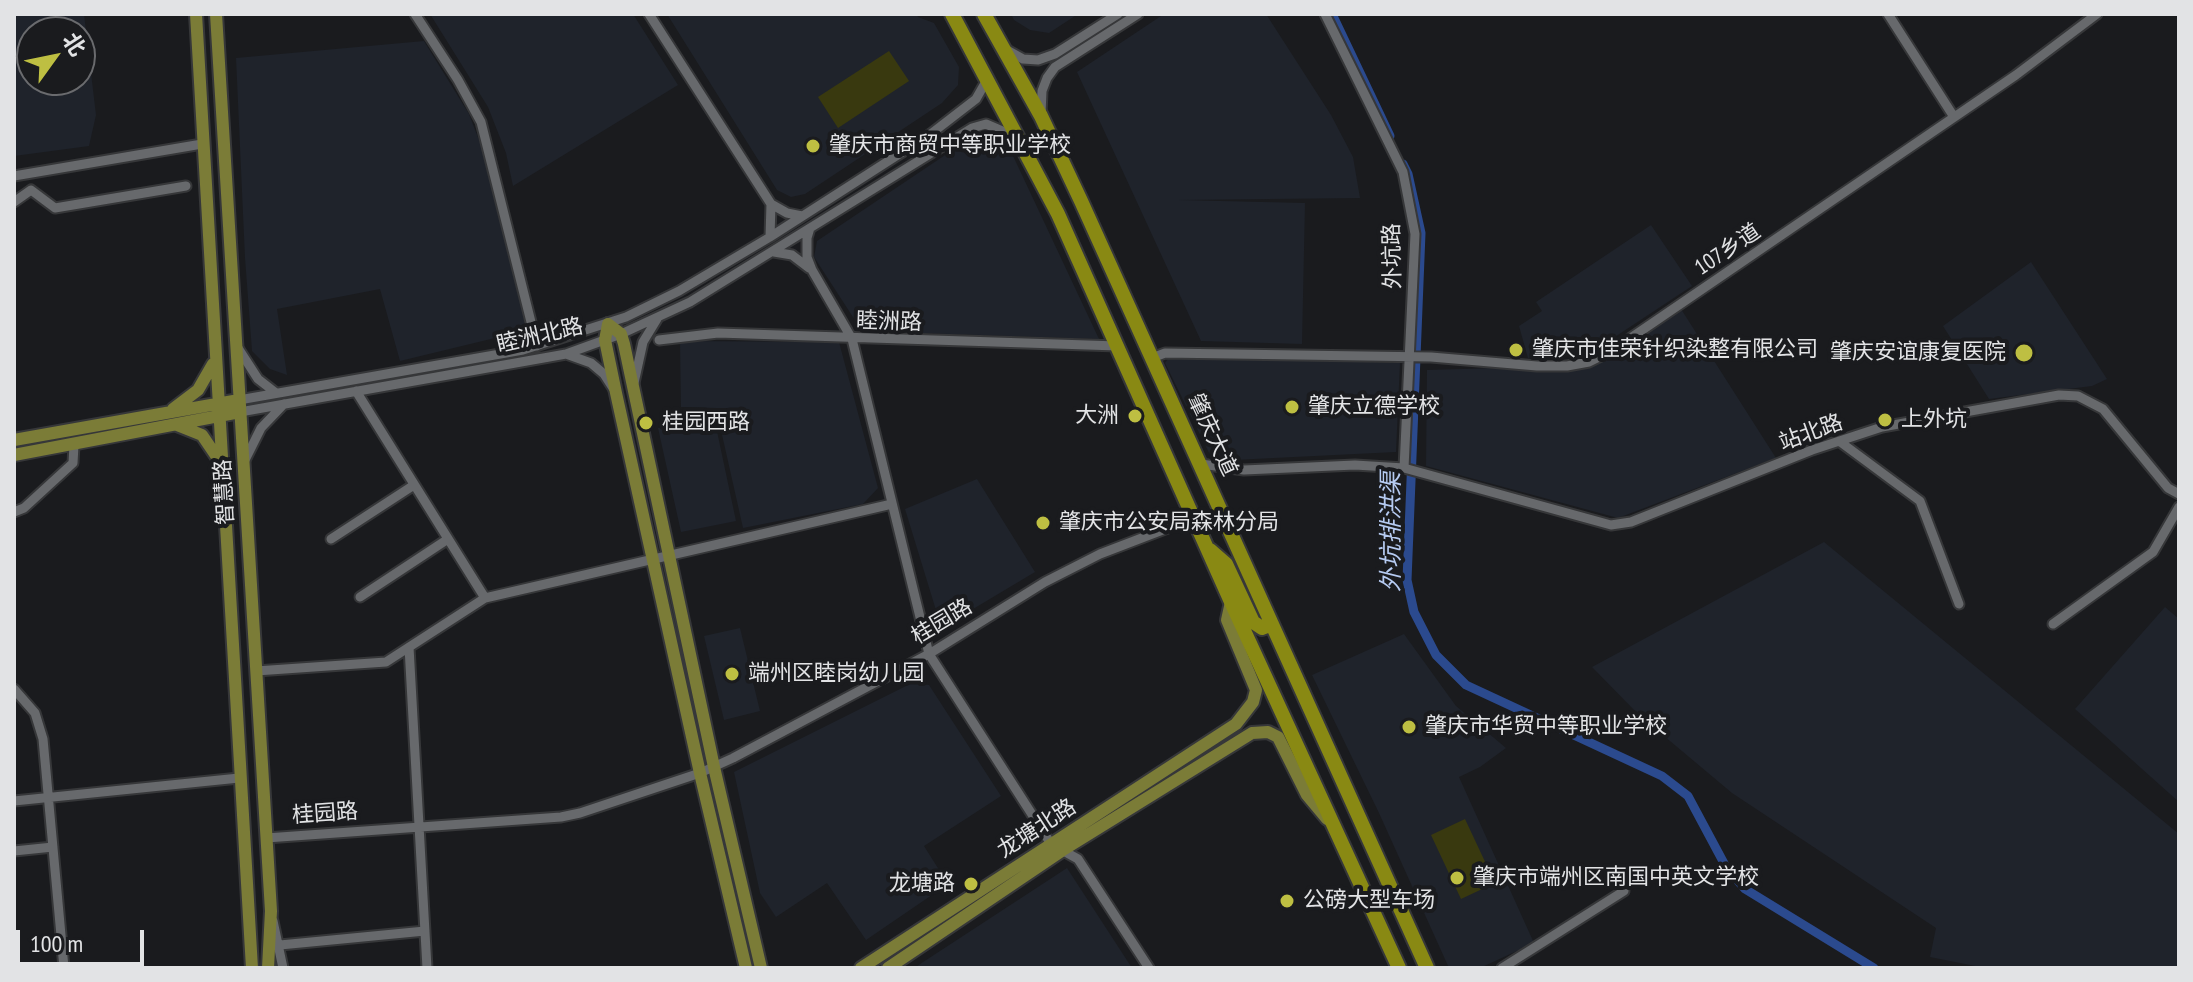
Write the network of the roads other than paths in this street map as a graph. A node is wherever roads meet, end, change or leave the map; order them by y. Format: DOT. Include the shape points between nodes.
graph roads {
  1 [pos="196,14"];
  2 [pos="216,14"];
  3 [pos="415,14"];
  4 [pos="649,14"];
  5 [pos="952,14"];
  6 [pos="984,14"];
  7 [pos="1118,14"];
  8 [pos="1138,14"];
  9 [pos="1325,14"];
  10 [pos="1888,14"];
  11 [pos="2097,14"];
  12 [pos="1005,49"];
  13 [pos="988,78"];
  14 [pos="221,111"];
  15 [pos="200,113"];
  16 [pos="1041,116"];
  17 [pos="1954,117"];
  18 [pos="932,133"];
  19 [pos="1020,140"];
  20 [pos="202,144"];
  21 [pos="940,145"];
  22 [pos="14,176"];
  23 [pos="186,186"];
  24 [pos="14,202"];
  25 [pos="771,204"];
  26 [pos="802,216"];
  27 [pos="810,228"];
  28 [pos="770,237"];
  29 [pos="774,252"];
  30 [pos="812,270"];
  31 [pos="657,318"];
  32 [pos="608,324"];
  33 [pos="621,334"];
  34 [pos="852,339"];
  35 [pos="605,340"];
  36 [pos="659,340"];
  37 [pos="236,345"];
  38 [pos="537,346"];
  39 [pos="1118,346"];
  40 [pos="566,354"];
  41 [pos="1409,357"];
  42 [pos="1152,358"];
  43 [pos="215,361"];
  44 [pos="633,386"];
  45 [pos="356,391"];
  46 [pos="276,393"];
  47 [pos="616,393"];
  48 [pos="284,404"];
  49 [pos="240,406"];
  50 [pos="218,409"];
  51 [pos="170,418"];
  52 [pos="14,440"];
  53 [pos="1839,441"];
  54 [pos="74,445"];
  55 [pos="14,455"];
  56 [pos="221,463"];
  57 [pos="243,463"];
  58 [pos="1201,464"];
  59 [pos="1404,468"];
  60 [pos="414,485"];
  61 [pos="2179,494"];
  62 [pos="892,504"];
  63 [pos="2179,507"];
  64 [pos="14,512"];
  65 [pos="1194,518"];
  66 [pos="331,539"];
  67 [pos="448,539"];
  68 [pos="1207,547"];
  69 [pos="669,555"];
  70 [pos="653,559"];
  71 [pos="360,597"];
  72 [pos="485,598"];
  73 [pos="1231,602"];
  74 [pos="1959,604"];
  75 [pos="1272,624"];
  76 [pos="2053,624"];
  77 [pos="409,647"];
  78 [pos="929,654"];
  79 [pos="256,671"];
  80 [pos="14,689"];
  81 [pos="260,743"];
  82 [pos="237,745"];
  83 [pos="1301,754"];
  84 [pos="714,767"];
  85 [pos="700,773"];
  86 [pos="239,778"];
  87 [pos="49,797"];
  88 [pos="14,801"];
  89 [pos="1358,816"];
  90 [pos="417,828"];
  91 [pos="1337,830"];
  92 [pos="266,838"];
  93 [pos="53,847"];
  94 [pos="1057,847"];
  95 [pos="14,851"];
  96 [pos="1624,891"];
  97 [pos="271,911"];
  98 [pos="425,931"];
  99 [pos="280,945"];
  100 [pos="761,965"];
  101 [pos="745,966"];
  102 [pos="64,968"];
  103 [pos="252,968"];
  104 [pos="268,968"];
  105 [pos="283,968"];
  106 [pos="427,968"];
  107 [pos="861,968"];
  108 [pos="888,968"];
  109 [pos="1149,968"];
  110 [pos="1399,968"];
  111 [pos="1427,968"];
  112 [pos="1502,968"];
  1 -- 15 [label="main road, 智慧路"];
  2 -- 14 [label="main road, 智慧路"];
  3 -- 38 [label="street" via="481,122"];
  4 -- 25 [label="street"];
  5 -- 13 [label="highway"];
  6 -- 12 [label="highway, 肇庆大道"];
  7 -- 12 [label="street" via="1038,60"];
  8 -- 16 [label="street" via="1055,67 1042,91"];
  9 -- 41 [label="street, 外坑路" via="1403,172 1415,234"];
  10 -- 17 [label="street"];
  11 -- 17 [label="street, 107乡道"];
  12 -- 16 [label="highway, 肇庆大道"];
  13 -- 18 [label="street, 睦洲北路" via="976,99"];
  13 -- 19 [label="highway"];
  14 -- 15 [label="main road" via="215,116"];
  14 -- 37 [label="main road, 智慧路"];
  15 -- 20 [label="main road, 智慧路"];
  16 -- 42 [label="highway, 肇庆大道"];
  17 -- 41 [label="street, 107乡道" via="1589,362 1537,366"];
  18 -- 21 [label="street" via="953,124 957,128"];
  18 -- 26 [label="street, 睦洲北路"];
  19 -- 21 [label="street, 睦洲北路" via="986,124"];
  19 -- 39 [label="highway"];
  20 -- 22 [label="street"];
  20 -- 43 [label="main road, 智慧路"];
  21 -- 27 [label="street, 睦洲北路"];
  23 -- 24 [label="street" via="55,208 31,190"];
  25 -- 26 [label="street"];
  25 -- 28 [label="street"];
  26 -- 28 [label="street, 睦洲北路"];
  27 -- 29 [label="street, 睦洲北路"];
  27 -- 30 [label="street" via="806,246"];
  28 -- 32 [label="street, 睦洲北路" via="679,291"];
  29 -- 30 [label="street" via="792,255"];
  29 -- 31 [label="street, 睦洲北路"];
  30 -- 34 [label="street"];
  31 -- 33 [label="street, 睦洲北路"];
  31 -- 44 [label="street" via="643,342"];
  32 -- 33 [label="main road"];
  32 -- 35 [label="main road"];
  32 -- 38 [label="street, 睦洲北路"];
  33 -- 35 [label="street, 睦洲北路"];
  33 -- 44 [label="main road"];
  34 -- 36 [label="street, 睦洲路" via="718,333"];
  34 -- 39 [label="street, 睦洲路"];
  34 -- 62 [label="street"];
  35 -- 40 [label="street, 睦洲北路"];
  35 -- 47 [label="main road"];
  37 -- 46 [label="street" via="258,379"];
  37 -- 49 [label="main road, 智慧路"];
  38 -- 46 [label="street, 睦洲北路"];
  39 -- 65 [label="highway"];
  40 -- 45 [label="street, 睦洲北路"];
  40 -- 47 [label="street" via="598,368"];
  41 -- 42 [label="street, 107乡道" via="1165,353"];
  41 -- 59 [label="street, 外坑路"];
  42 -- 58 [label="highway, 肇庆大道"];
  43 -- 50 [label="main road, 智慧路"];
  43 -- 51 [label="main road" via="198,390"];
  44 -- 69 [label="main road"];
  45 -- 48 [label="street, 睦洲北路"];
  45 -- 60 [label="street"];
  46 -- 49 [label="street, 睦洲北路"];
  47 -- 70 [label="main road"];
  48 -- 49 [label="street, 睦洲北路"];
  48 -- 57 [label="street" via="261,428"];
  49 -- 50 [label="main road, 睦洲北路"];
  49 -- 57 [label="main road, 智慧路"];
  50 -- 51 [label="main road, 睦洲北路"];
  50 -- 56 [label="main road, 智慧路"];
  51 -- 52 [label="main road, 睦洲北路"];
  51 -- 54 [label="main road, 睦洲北路"];
  51 -- 56 [label="main road" via="202,435"];
  53 -- 59 [label="street, 站北路" via="1631,522 1611,525"];
  53 -- 61 [label="street, 站北路" via="1977,408 2078,396 2103,409 2168,488"];
  53 -- 74 [label="street" via="1920,501"];
  54 -- 55 [label="main road, 睦洲北路"];
  54 -- 64 [label="street" via="73,463"];
  56 -- 82 [label="main road, 智慧路"];
  57 -- 79 [label="main road, 智慧路"];
  58 -- 59 [label="street" via="1244,470"];
  58 -- 75 [label="highway, 肇庆大道"];
  60 -- 66 [label="street"];
  60 -- 67 [label="street"];
  62 -- 69 [label="street"];
  62 -- 78 [label="street"];
  63 -- 76 [label="street" via="2153,552"];
  65 -- 68 [label="highway"];
  65 -- 78 [label="street, 桂园路" via="1059,575"];
  67 -- 71 [label="street"];
  67 -- 72 [label="street"];
  68 -- 73 [label="highway"];
  68 -- 75 [label="highway" via="1226,564 1253,622 1262,628"];
  69 -- 70 [label="street"];
  69 -- 84 [label="main road"];
  70 -- 72 [label="street"];
  70 -- 85 [label="main road"];
  72 -- 77 [label="street"];
  73 -- 83 [label="highway"];
  73 -- 94 [label="main road, 龙塘北路" via="1227,620 1256,690 1253,702 1236,724"];
  75 -- 89 [label="highway, 肇庆大道"];
  77 -- 79 [label="street" via="386,662"];
  77 -- 90 [label="street"];
  78 -- 84 [label="street, 桂园路"];
  78 -- 94 [label="street"];
  79 -- 81 [label="main road, 智慧路"];
  80 -- 87 [label="street" via="35,713"];
  81 -- 82 [label="main road" via="253,749"];
  81 -- 92 [label="main road, 智慧路"];
  82 -- 86 [label="main road, 智慧路"];
  83 -- 89 [label="highway" via="1309,745 1318,747 1341,797"];
  83 -- 91 [label="highway"];
  84 -- 85 [label="street, 桂园路"];
  84 -- 100 [label="main road"];
  85 -- 90 [label="street, 桂园路" via="561,817"];
  85 -- 101 [label="main road"];
  86 -- 87 [label="street"];
  86 -- 103 [label="main road, 智慧路"];
  87 -- 88 [label="street"];
  87 -- 93 [label="street"];
  89 -- 111 [label="highway, 肇庆大道"];
  90 -- 92 [label="street, 桂园路"];
  90 -- 98 [label="street"];
  91 -- 94 [label="main road, 龙塘北路" via="1307,795 1278,737 1268,732 1244,736"];
  91 -- 110 [label="highway"];
  92 -- 97 [label="main road, 智慧路"];
  93 -- 95 [label="street"];
  93 -- 102 [label="street"];
  94 -- 107 [label="main road, 龙塘北路"];
  94 -- 108 [label="main road, 龙塘北路"];
  94 -- 109 [label="street" via="1078,859"];
  96 -- 112 [label="street"];
  97 -- 99 [label="street"];
  97 -- 104 [label="main road, 智慧路"];
  98 -- 99 [label="street"];
  98 -- 106 [label="street"];
  99 -- 105 [label="street"];
}
